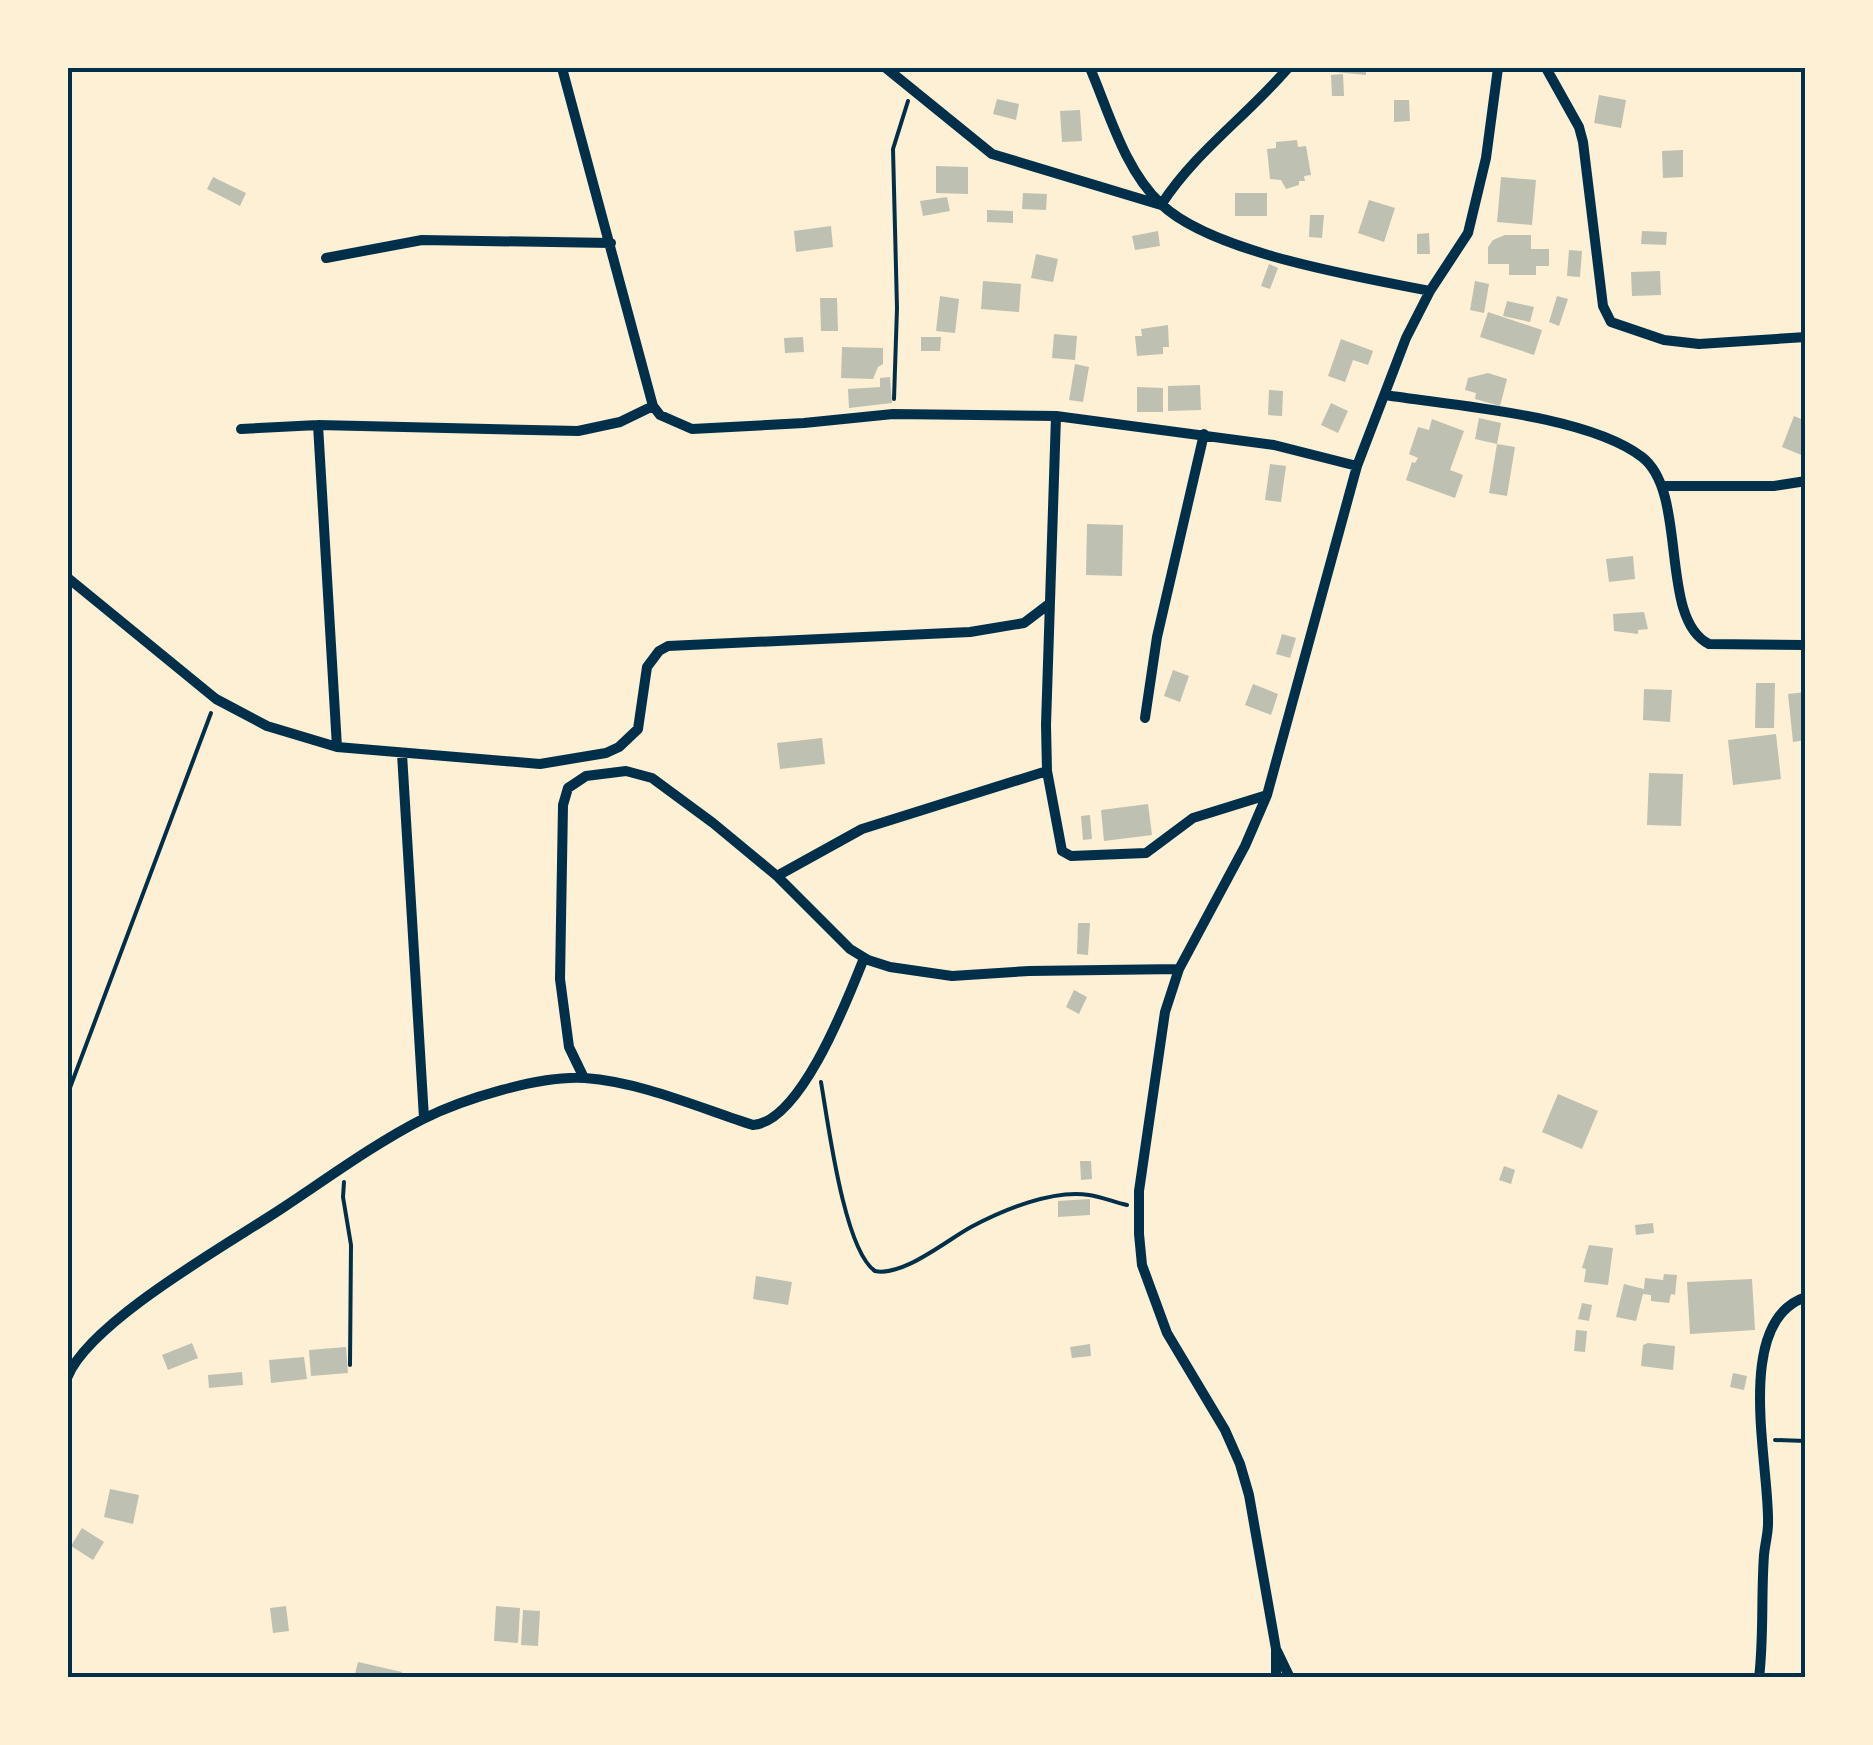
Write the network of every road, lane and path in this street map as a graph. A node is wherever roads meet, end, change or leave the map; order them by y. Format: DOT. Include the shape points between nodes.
graph roads {
  1 [pos="562,68"];
  2 [pos="886,68"];
  3 [pos="1090,68"];
  4 [pos="1288,68"];
  5 [pos="1498,68"];
  6 [pos="1546,68"];
  7 [pos="913,88"];
  8 [pos="1161,205"];
  9 [pos="610,243"];
  10 [pos="326,258"];
  11 [pos="1430,291"];
  12 [pos="1806,336"];
  13 [pos="1385,395"];
  14 [pos="654,406"];
  15 [pos="893,414"];
  16 [pos="1056,416"];
  17 [pos="318,425"];
  18 [pos="241,429"];
  19 [pos="1204,434"];
  20 [pos="1357,466"];
  21 [pos="1806,481"];
  22 [pos="1663,486"];
  23 [pos="68,578"];
  24 [pos="1048,604"];
  25 [pos="1806,646"];
  26 [pos="216,699"];
  27 [pos="1145,718"];
  28 [pos="338,748"];
  29 [pos="402,754"];
  30 [pos="1047,771"];
  31 [pos="1267,794"];
  32 [pos="777,876"];
  33 [pos="864,958"];
  34 [pos="1179,968"];
  35 [pos="817,1058"];
  36 [pos="584,1078"];
  37 [pos="68,1093"];
  38 [pos="424,1118"];
  39 [pos="346,1167"];
  40 [pos="1139,1208"];
  41 [pos="1806,1297"];
  42 [pos="350,1365"];
  43 [pos="68,1376"];
  44 [pos="1762,1439"];
  45 [pos="1806,1440"];
  46 [pos="1276,1649"];
  47 [pos="1276,1678"];
  48 [pos="1290,1678"];
  49 [pos="1759,1678"];
  1 -- 9 [label="street"];
  2 -- 7 [label="street"];
  3 -- 8 [label="street" via="1132,163"];
  4 -- 8 [label="street" via="1208,144"];
  5 -- 11 [label="street" via="1468,233"];
  6 -- 12 [label="street" via="1583,142 1602,306 1611,322 1699,344"];
  7 -- 8 [label="street" via="992,154"];
  7 -- 15 [label="path" via="893,149"];
  8 -- 11 [label="street" via="1244,246"];
  9 -- 10 [label="street" via="422,240"];
  9 -- 14 [label="street"];
  11 -- 13 [label="street"];
  13 -- 20 [label="street"];
  13 -- 22 [label="street" via="1598,433 1645,458"];
  14 -- 15 [label="street" via="692,429"];
  14 -- 17 [label="street" via="578,431"];
  15 -- 16 [label="street"];
  16 -- 19 [label="street"];
  16 -- 24 [label="street"];
  17 -- 18 [label="street"];
  17 -- 28 [label="street"];
  19 -- 20 [label="street"];
  19 -- 27 [label="street" via="1156,637"];
  20 -- 31 [label="street"];
  21 -- 22 [label="street"];
  22 -- 25 [label="street" via="1681,596 1696,638 1708,644"];
  23 -- 26 [label="street"];
  24 -- 29 [label="street" via="1024,623 1004,628 668,646 646,667 638,729 619,748 594,756 540,764"];
  24 -- 30 [label="street"];
  26 -- 28 [label="street" via="267,726"];
  26 -- 37 [label="path"];
  28 -- 29 [label="street"];
  29 -- 38 [label="street"];
  30 -- 31 [label="street" via="1068,856 1146,853 1186,821"];
  30 -- 32 [label="street" via="862,829"];
  31 -- 34 [label="street"];
  32 -- 33 [label="street"];
  32 -- 36 [label="street" via="652,778 626,770 586,776 568,788 560,979 569,1046"];
  33 -- 34 [label="street" via="952,976"];
  33 -- 35 [label="street"];
  34 -- 40 [label="street" via="1164,1012"];
  35 -- 36 [label="street" via="784,1110 760,1125"];
  35 -- 40 [label="path" via="855,1240 875,1272 888,1272 993,1217 1061,1196 1086,1194"];
  36 -- 38 [label="street" via="518,1086"];
  38 -- 39 [label="street"];
  39 -- 42 [label="path"];
  39 -- 43 [label="street" via="117,1320 82,1352"];
  40 -- 46 [label="street" via="1150,1290 1240,1464"];
  41 -- 44 [label="street" via="1788,1304 1772,1331 1760,1374"];
  44 -- 45 [label="path"];
  44 -- 49 [label="street" via="1768,1527"];
  46 -- 47 [label="street"];
  46 -- 48 [label="street"];
}
